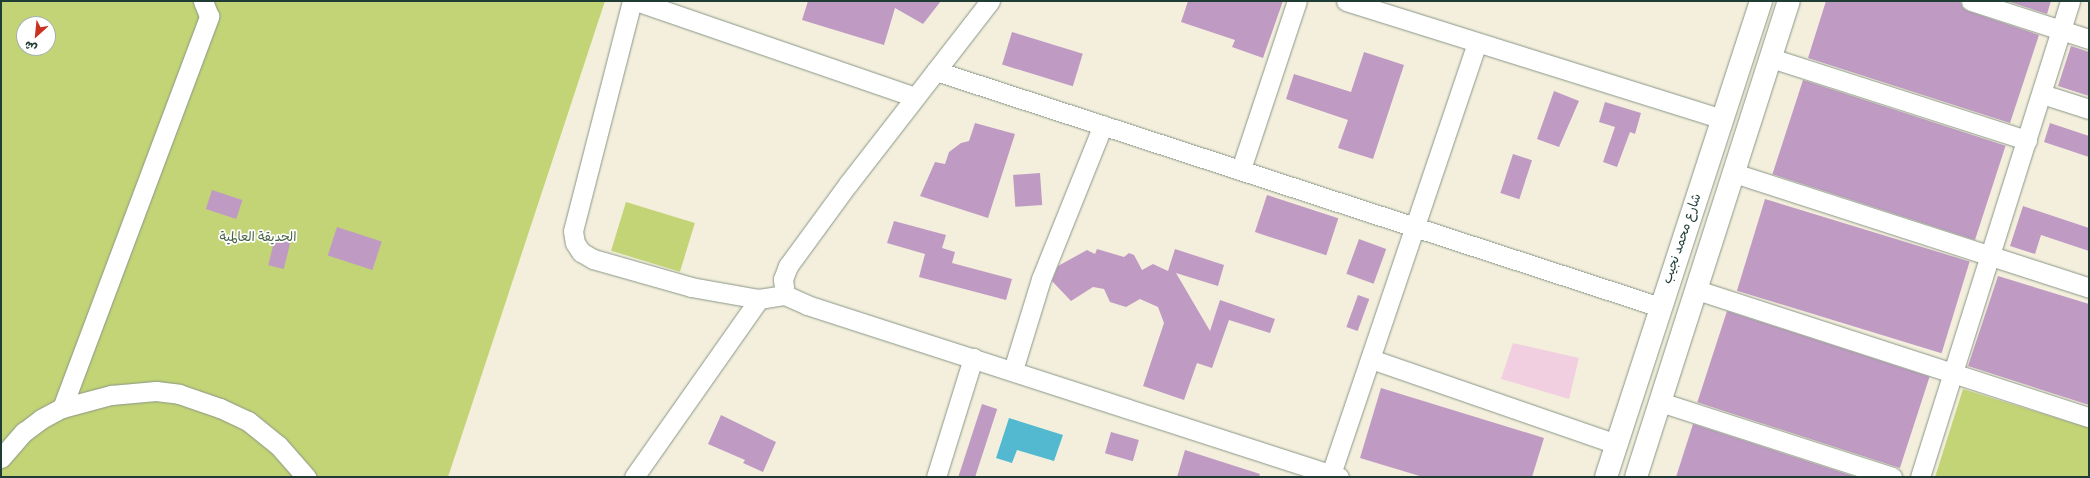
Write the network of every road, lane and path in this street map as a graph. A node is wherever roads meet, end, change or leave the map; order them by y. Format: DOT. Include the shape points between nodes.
graph roads {
  1 [pos="202,1"];
  2 [pos="632,1"];
  3 [pos="636,1"];
  4 [pos="990,1"];
  5 [pos="1297,1"];
  6 [pos="1346,1"];
  7 [pos="1761,1"];
  8 [pos="1790,1"];
  9 [pos="1971,1"];
  10 [pos="2070,1"];
  11 [pos="2062,30"];
  12 [pos="2089,39"];
  13 [pos="1477,43"];
  14 [pos="1771,58"];
  15 [pos="936,71"];
  16 [pos="2042,94"];
  17 [pos="915,97"];
  18 [pos="2089,109"];
  19 [pos="1723,119"];
  20 [pos="1103,125"];
  21 [pos="2027,140"];
  22 [pos="1241,169"];
  23 [pos="1734,173"];
  24 [pos="1416,226"];
  25 [pos="1990,258"];
  26 [pos="2089,288"];
  27 [pos="1697,290"];
  28 [pos="785,295"];
  29 [pos="759,299"];
  30 [pos="1660,307"];
  31 [pos="973,358"];
  32 [pos="1371,359"];
  33 [pos="1013,370"];
  34 [pos="1954,374"];
  35 [pos="1660,402"];
  36 [pos="62,408"];
  37 [pos="2089,417"];
  38 [pos="1617,444"];
  39 [pos="1,458"];
  40 [pos="1335,476"];
  41 [pos="306,477"];
  42 [pos="634,477"];
  43 [pos="936,477"];
  44 [pos="1606,477"];
  45 [pos="1636,477"];
  46 [pos="1892,477"];
  47 [pos="1920,477"];
  1 -- 36 [label="street" via="209,16"];
  2 -- 29 [label="street" via="573,231 575,243 581,252 593,259 642,274 692,288"];
  3 -- 17 [label="street"];
  4 -- 15 [label="street"];
  5 -- 22 [label="street"];
  6 -- 13 [label="street"];
  7 -- 19 [label="main road, شارع محمد نجيب"];
  8 -- 14 [label="main road"];
  9 -- 11 [label="street"];
  10 -- 11 [label="street"];
  11 -- 12 [label="street"];
  11 -- 16 [label="street"];
  13 -- 19 [label="street"];
  13 -- 24 [label="street"];
  14 -- 21 [label="street"];
  14 -- 23 [label="main road"];
  15 -- 17 [label="street"];
  15 -- 20 [label="street"];
  16 -- 18 [label="street"];
  16 -- 21 [label="street"];
  17 -- 28 [label="street" via="788,266 783,279"];
  19 -- 30 [label="main road, شارع محمد نجيب"];
  20 -- 22 [label="street"];
  20 -- 33 [label="street" via="1041,279"];
  21 -- 25 [label="street"];
  22 -- 24 [label="street"];
  23 -- 25 [label="street"];
  23 -- 27 [label="main road"];
  24 -- 30 [label="street"];
  24 -- 32 [label="street"];
  25 -- 26 [label="street"];
  25 -- 34 [label="street"];
  27 -- 34 [label="street"];
  27 -- 35 [label="main road"];
  28 -- 29 [label="street"];
  28 -- 31 [label="street" via="802,304"];
  29 -- 42 [label="street"];
  30 -- 38 [label="main road, شارع محمد نجيب"];
  31 -- 33 [label="street"];
  31 -- 43 [label="street"];
  32 -- 38 [label="street"];
  32 -- 40 [label="street"];
  33 -- 40 [label="street"];
  34 -- 37 [label="street"];
  34 -- 47 [label="street"];
  35 -- 45 [label="main road"];
  35 -- 46 [label="street"];
  36 -- 39 [label="street" via="30,428"];
  36 -- 41 [label="street" via="86,400 129,392 179,394 248,421 278,444"];
  38 -- 44 [label="main road, شارع محمد نجيب"];
}
